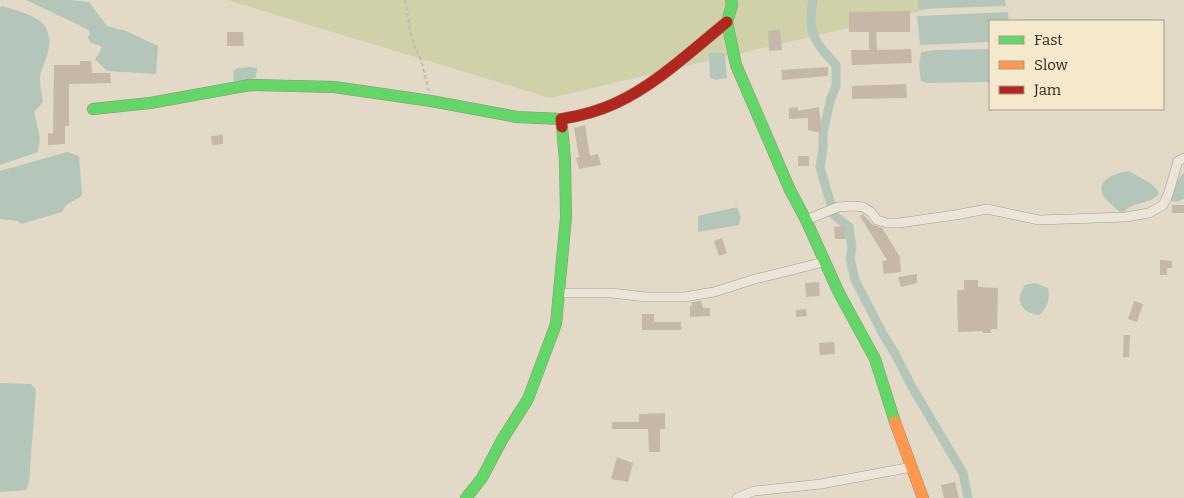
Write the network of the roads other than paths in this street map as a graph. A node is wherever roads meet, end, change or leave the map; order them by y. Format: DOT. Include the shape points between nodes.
graph roads {
  1 [pos="731,0"];
  2 [pos="726,22"];
  3 [pos="93,109"];
  4 [pos="561,119"];
  5 [pos="1184,158"];
  6 [pos="806,220"];
  7 [pos="824,262"];
  8 [pos="560,293"];
  9 [pos="912,467"];
  10 [pos="466,498"];
  11 [pos="737,498"];
  12 [pos="923,498"];
  1 -- 2 [label="street"];
  2 -- 4 [label="street" via="653,80 618,103"];
  2 -- 6 [label="street" via="736,65"];
  3 -- 4 [label="street" via="250,85 334,87 517,117"];
  4 -- 8 [label="street" via="566,217"];
  5 -- 6 [label="street" via="1178,161 1163,205 1149,213 1126,217 1039,220 987,209 887,223 877,220 863,207 854,206 838,207"];
  6 -- 7 [label="street"];
  7 -- 8 [label="street" via="684,297"];
  7 -- 9 [label="street" via="875,359"];
  8 -- 10 [label="street" via="556,324 528,399 482,478"];
  9 -- 11 [label="street" via="821,484 754,491"];
  9 -- 12 [label="street"];
}
